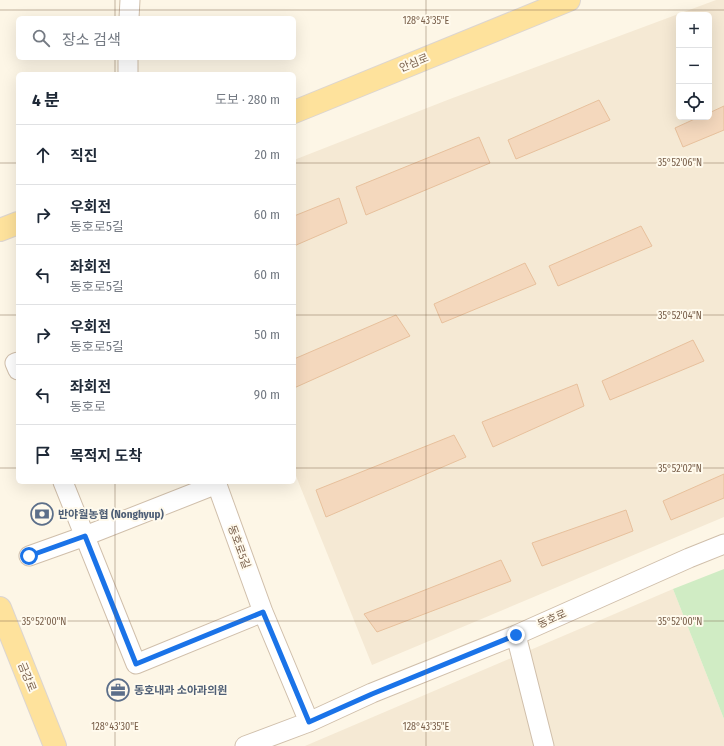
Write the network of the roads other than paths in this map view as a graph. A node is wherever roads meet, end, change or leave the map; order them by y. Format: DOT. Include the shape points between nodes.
graph roads {
  1 [pos="130,0"];
  2 [pos="570,0"];
  3 [pos="534,7"];
  4 [pos="129,16"];
  5 [pos="128,60"];
  6 [pos="128,72"];
  7 [pos="296,111"];
  8 [pos="16,224"];
  9 [pos="0,230"];
  10 [pos="64,484"];
  11 [pos="214,484"];
  12 [pos="216,484"];
  13 [pos="85,536"];
  14 [pos="724,544"];
  15 [pos="29,556"];
  16 [pos="0,608"];
  17 [pos="263,612"];
  18 [pos="516,635"];
  19 [pos="309,722"];
  20 [pos="55,746"];
  21 [pos="245,746"];
  22 [pos="544,746"];
  1 -- 4 [label="street"];
  2 -- 3 [label="main road, 안심로"];
  3 -- 7 [label="main road, 안심로"];
  5 -- 6 [label="street"];
  8 -- 9 [label="main road"];
  10 -- 13 [label="street"];
  11 -- 13 [label="street"];
  12 -- 17 [label="street, 동호로5길"];
  13 -- 15 [label="street"];
  13 -- 17 [label="street" via="136,664"];
  14 -- 18 [label="street, 동호로"];
  16 -- 20 [label="main road, 금강로"];
  17 -- 19 [label="street, 동호로5길"];
  18 -- 19 [label="street, 동호로"];
  18 -- 22 [label="street"];
  19 -- 21 [label="street, 동호로"];
}
